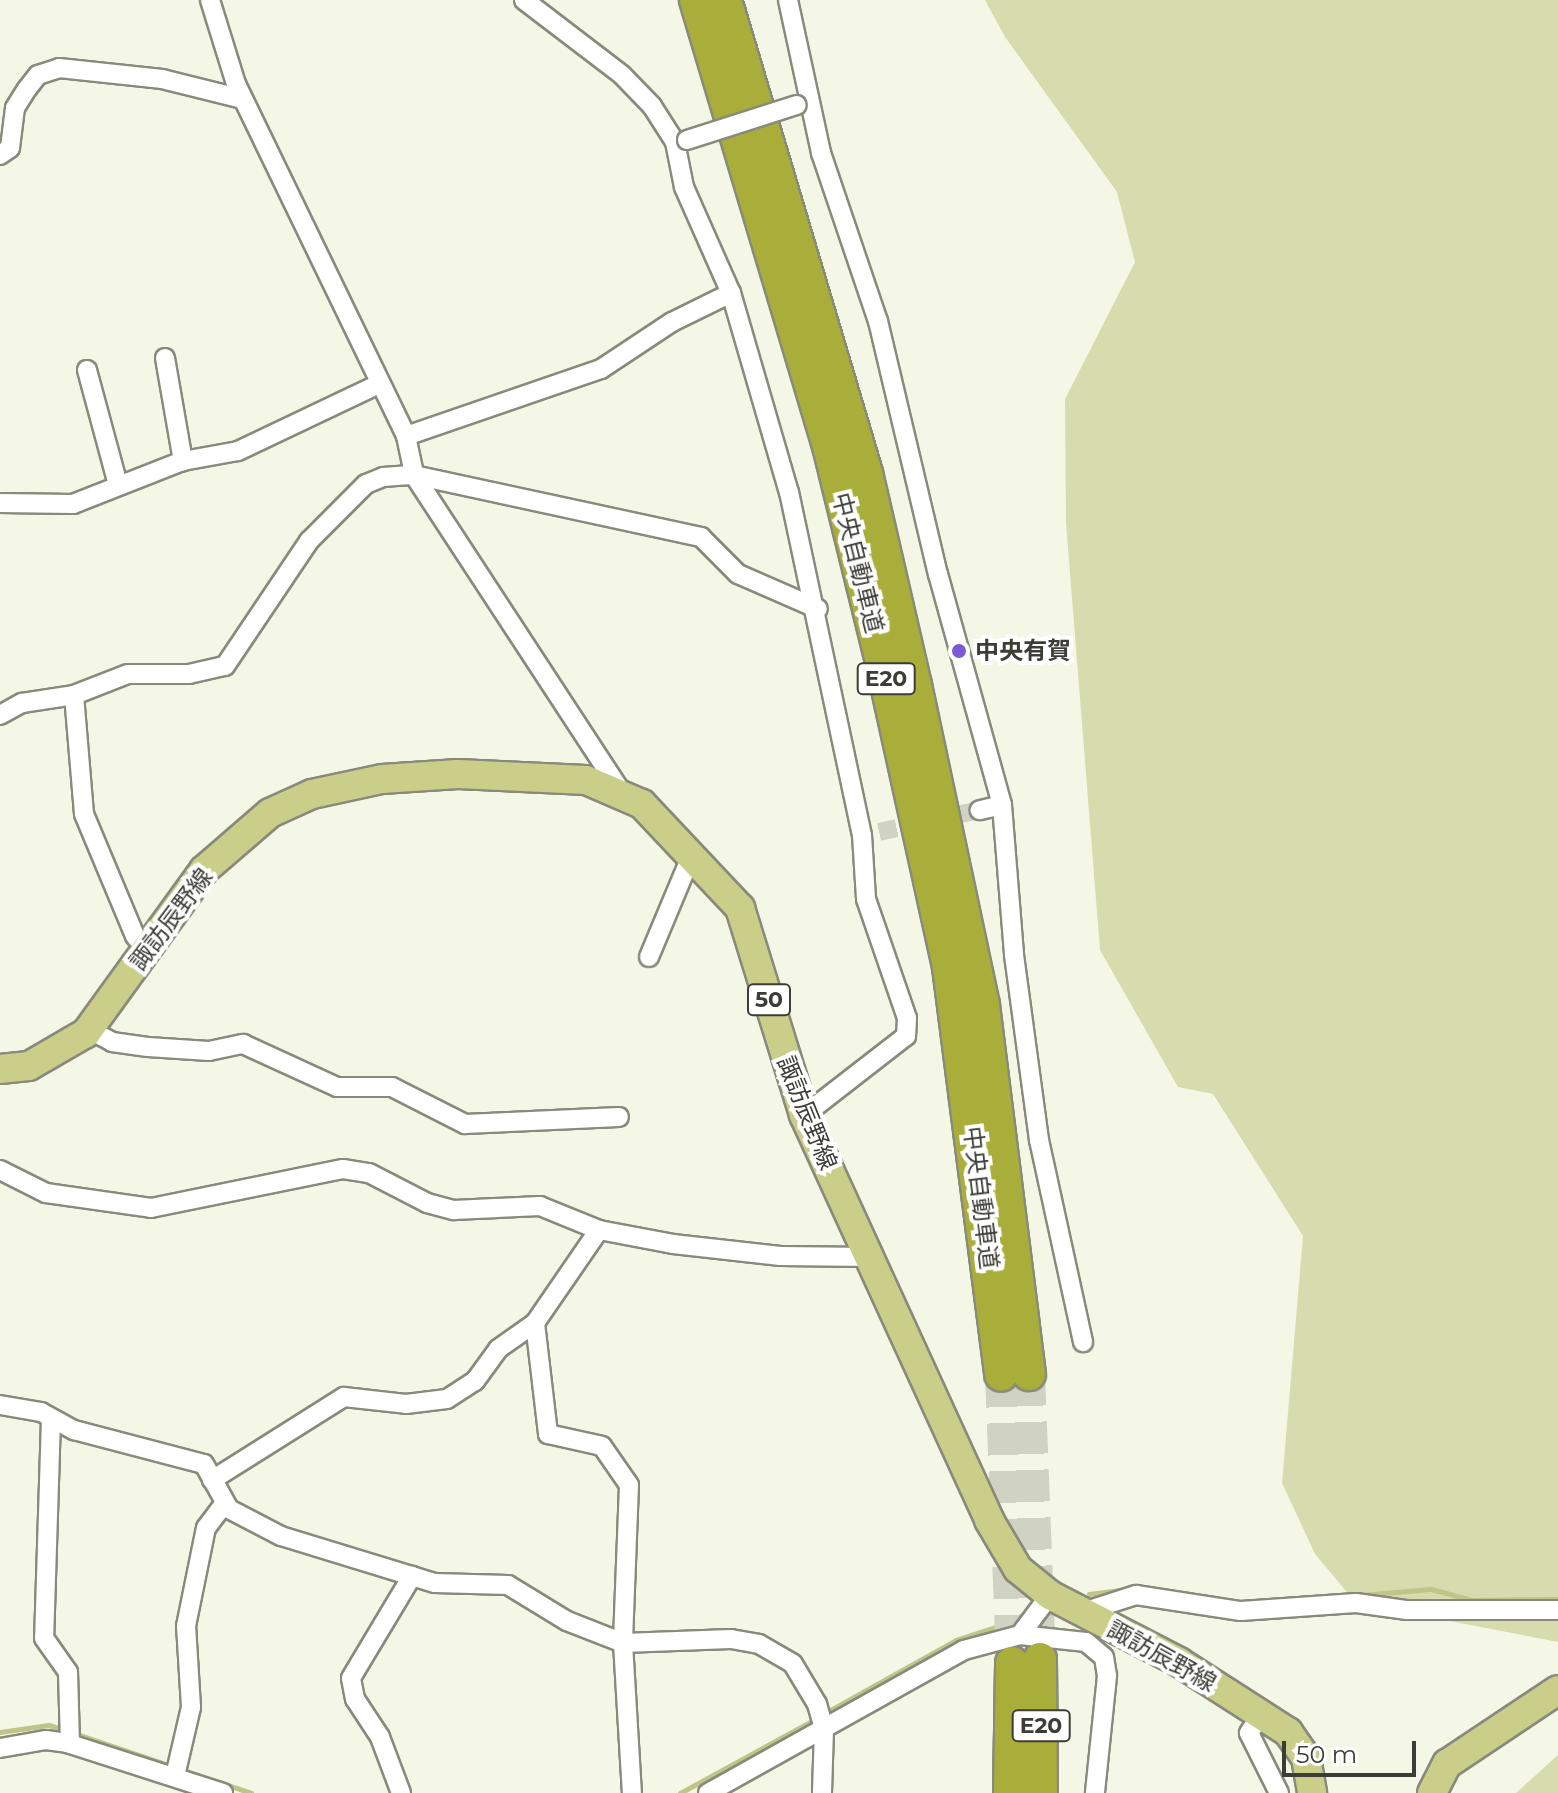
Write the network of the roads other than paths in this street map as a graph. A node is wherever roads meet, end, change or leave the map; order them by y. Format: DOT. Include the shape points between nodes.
graph roads {
  1 [pos="210,0"];
  2 [pos="524,0"];
  3 [pos="696,0"];
  4 [pos="725,0"];
  5 [pos="788,0"];
  6 [pos="243,99"];
  7 [pos="803,103"];
  8 [pos="681,141"];
  9 [pos="0,155"];
  10 [pos="731,293"];
  11 [pos="165,358"];
  12 [pos="87,370"];
  13 [pos="379,384"];
  14 [pos="406,436"];
  15 [pos="183,461"];
  16 [pos="414,475"];
  17 [pos="118,485"];
  18 [pos="0,503"];
  19 [pos="818,609"];
  20 [pos="74,695"];
  21 [pos="0,715"];
  22 [pos="624,796"];
  23 [pos="1002,805"];
  24 [pos="980,810"];
  25 [pos="692,854"];
  26 [pos="147,950"];
  27 [pos="649,957"];
  28 [pos="88,1029"];
  29 [pos="0,1069"];
  30 [pos="804,1115"];
  31 [pos="619,1117"];
  32 [pos="0,1170"];
  33 [pos="599,1230"];
  34 [pos="870,1257"];
  35 [pos="535,1323"];
  36 [pos="1083,1342"];
  37 [pos="0,1405"];
  38 [pos="51,1419"];
  39 [pos="212,1480"];
  40 [pos="225,1503"];
  41 [pos="412,1576"];
  42 [pos="1050,1595"];
  43 [pos="1558,1610"];
  44 [pos="1083,1612"];
  45 [pos="623,1643"];
  46 [pos="1024,1652"];
  47 [pos="1558,1690"];
  48 [pos="1262,1713"];
  49 [pos="824,1729"];
  50 [pos="70,1744"];
  51 [pos="0,1748"];
  52 [pos="175,1776"];
  53 [pos="223,1793"];
  54 [pos="401,1793"];
  55 [pos="632,1793"];
  56 [pos="708,1793"];
  57 [pos="822,1793"];
  58 [pos="1010,1793"];
  59 [pos="1041,1793"];
  60 [pos="1095,1793"];
  61 [pos="1279,1793"];
  62 [pos="1312,1793"];
  63 [pos="1432,1793"];
  1 -- 6 [label="street"];
  2 -- 8 [label="street" via="622,75"];
  3 -- 4 [label="highway, 中央自動車道 / E20" via="829,446 882,662 949,967 1015,1374 983,1005 866,473"];
  5 -- 7 [label="street"];
  6 -- 9 [label="street" via="162,79 59,68 38,75 27,89 15,108 10,148"];
  6 -- 13 [label="street"];
  7 -- 8 [label="street, bridge"];
  7 -- 23 [label="street" via="878,321 938,574"];
  8 -- 10 [label="street" via="684,187"];
  10 -- 14 [label="street" via="672,322 601,369"];
  10 -- 19 [label="street"];
  11 -- 15 [label="street"];
  12 -- 17 [label="street"];
  13 -- 14 [label="street"];
  13 -- 15 [label="street" via="238,451"];
  14 -- 16 [label="street"];
  15 -- 17 [label="street"];
  16 -- 19 [label="street" via="701,537 738,574"];
  16 -- 20 [label="street" via="366,484 323,525 225,666 189,674 128,674"];
  16 -- 22 [label="street"];
  17 -- 18 [label="street" via="73,504"];
  19 -- 30 [label="street" via="870,833 866,899 907,1018 906,1036"];
  20 -- 21 [label="street" via="22,703"];
  20 -- 26 [label="street" via="84,814 135,936"];
  22 -- 25 [label="main road, 諏訪辰野線 / 50" via="642,804"];
  22 -- 26 [label="main road, 諏訪辰野線 / 50" via="586,780 458,774 382,779 312,794 270,813 204,870"];
  23 -- 24 [label="street"];
  23 -- 36 [label="street" via="1014,955 1039,1140"];
  25 -- 27 [label="street"];
  25 -- 30 [label="main road, 諏訪辰野線 / 50" via="740,908"];
  26 -- 28 [label="main road, 諏訪辰野線 / 50"];
  28 -- 29 [label="main road, 諏訪辰野線 / 50" via="72,1044 29,1066"];
  28 -- 31 [label="street" via="112,1042 148,1047 209,1051 243,1044 337,1087 392,1087 465,1124"];
  30 -- 34 [label="main road, 諏訪辰野線 / 50"];
  32 -- 33 [label="street" via="46,1193 151,1208 343,1169 369,1173 427,1203 454,1210 540,1206"];
  33 -- 34 [label="street" via="780,1256"];
  33 -- 35 [label="street"];
  34 -- 42 [label="main road, 諏訪辰野線 / 50" via="1003,1546 1018,1569"];
  35 -- 39 [label="street" via="515,1334 475,1381 447,1399 406,1404 344,1397"];
  35 -- 45 [label="street" via="548,1434 602,1446 629,1485"];
  37 -- 38 [label="street" via="41,1412"];
  38 -- 39 [label="street" via="74,1430 204,1464"];
  38 -- 50 [label="street" via="44,1638 68,1672"];
  39 -- 40 [label="street"];
  40 -- 41 [label="street" via="281,1536"];
  40 -- 52 [label="street" via="206,1528 186,1626 191,1707"];
  41 -- 45 [label="street" via="435,1583 508,1585 567,1621"];
  41 -- 54 [label="street" via="351,1678 355,1699 387,1751"];
  42 -- 44 [label="main road, 諏訪辰野線 / 50"];
  42 -- 46 [label="street"];
  43 -- 44 [label="street" via="1406,1610 1356,1603 1241,1611 1136,1595"];
  44 -- 48 [label="main road, 諏訪辰野線 / 50"];
  45 -- 49 [label="street" via="731,1639 759,1644 793,1664 817,1704"];
  45 -- 55 [label="street"];
  46 -- 49 [label="street" via="964,1650"];
  46 -- 58 [label="highway, E20"];
  46 -- 59 [label="highway, E20"];
  46 -- 60 [label="street" via="1086,1642 1104,1657"];
  47 -- 63 [label="main road" via="1447,1764"];
  48 -- 61 [label="street" via="1249,1733"];
  48 -- 62 [label="main road, 諏訪辰野線 / 50" via="1288,1732 1306,1758"];
  49 -- 56 [label="street"];
  49 -- 57 [label="street"];
  50 -- 51 [label="street" via="46,1740"];
  50 -- 52 [label="street"];
  52 -- 53 [label="street"];
}
